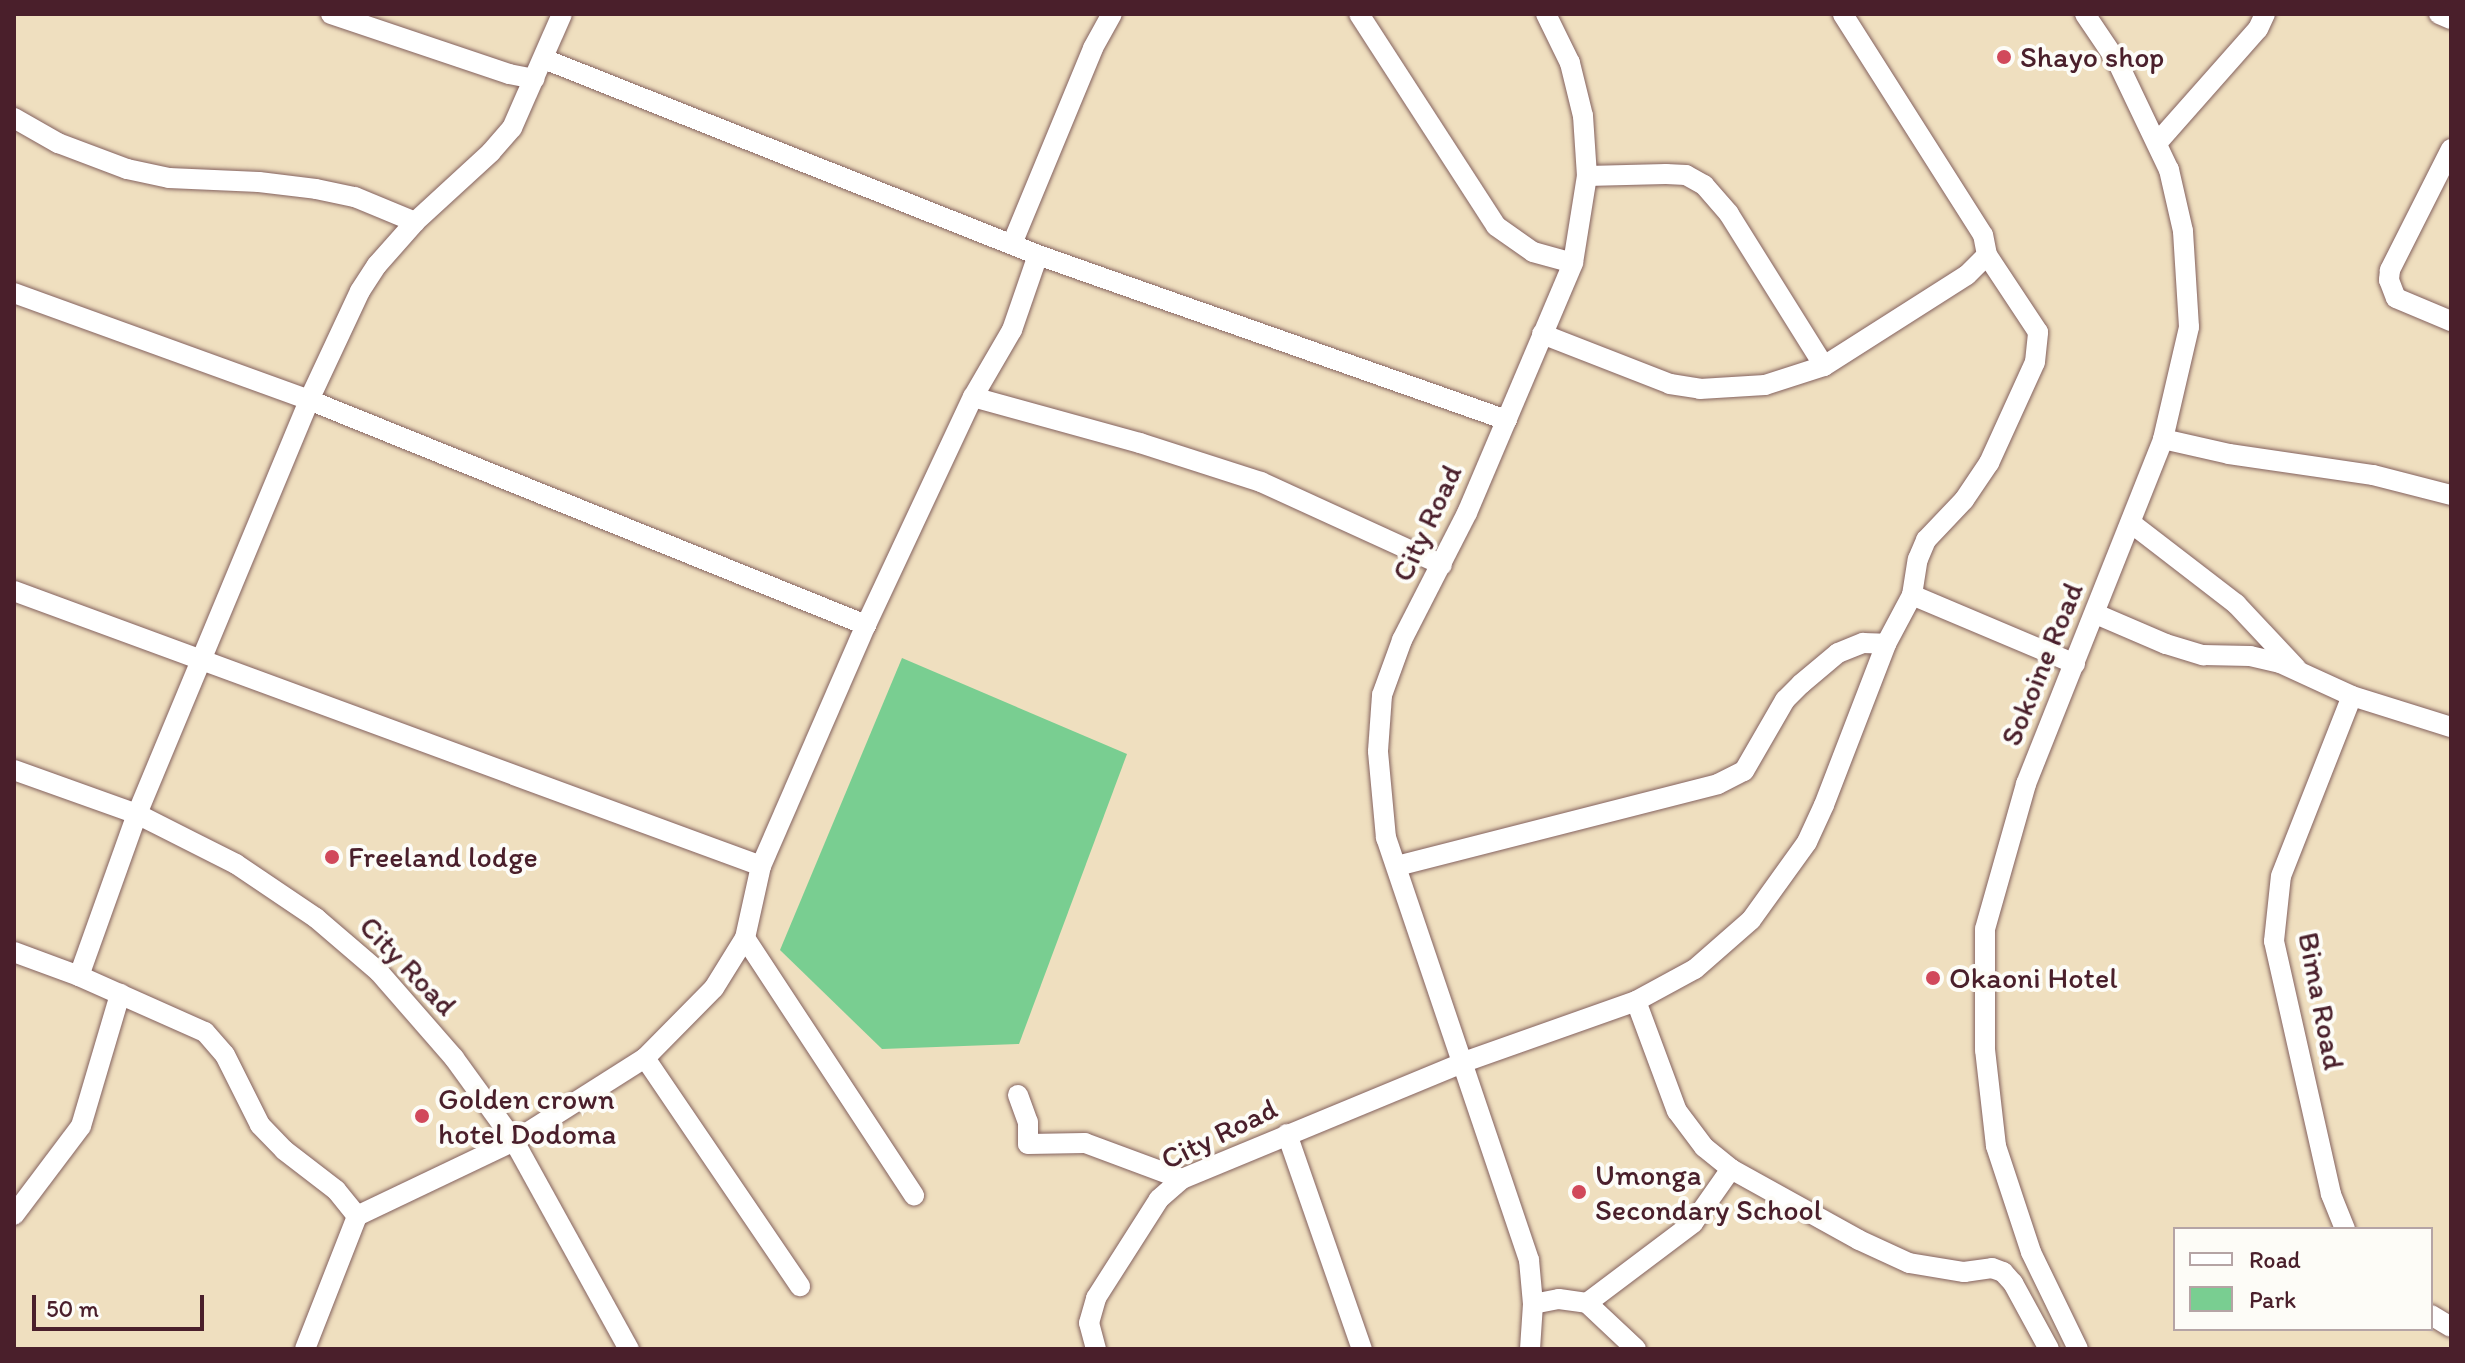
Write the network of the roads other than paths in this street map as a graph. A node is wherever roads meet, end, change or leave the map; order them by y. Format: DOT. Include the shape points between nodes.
graph roads {
  1 [pos="331,14"];
  2 [pos="562,14"];
  3 [pos="1359,14"];
  4 [pos="1546,14"];
  5 [pos="1843,14"];
  6 [pos="2085,14"];
  7 [pos="2265,14"];
  8 [pos="2439,14"];
  9 [pos="1107,15"];
  10 [pos="2451,19"];
  11 [pos="544,59"];
  12 [pos="535,79"];
  13 [pos="14,118"];
  14 [pos="2157,143"];
  15 [pos="2451,149"];
  16 [pos="1587,176"];
  17 [pos="415,222"];
  18 [pos="1012,244"];
  19 [pos="1038,255"];
  20 [pos="1987,255"];
  21 [pos="1573,263"];
  22 [pos="14,293"];
  23 [pos="2451,321"];
  24 [pos="1542,334"];
  25 [pos="1824,366"];
  26 [pos="973,397"];
  27 [pos="309,400"];
  28 [pos="1507,420"];
  29 [pos="2163,439"];
  30 [pos="2451,495"];
  31 [pos="2131,523"];
  32 [pos="1442,565"];
  33 [pos="14,591"];
  34 [pos="1912,595"];
  35 [pos="2096,614"];
  36 [pos="866,625"];
  37 [pos="1886,644"];
  38 [pos="201,659"];
  39 [pos="2075,664"];
  40 [pos="2299,671"];
  41 [pos="2352,696"];
  42 [pos="2451,727"];
  43 [pos="14,770"];
  44 [pos="137,814"];
  45 [pos="761,866"];
  46 [pos="1397,866"];
  47 [pos="745,938"];
  48 [pos="14,952"];
  49 [pos="79,976"];
  50 [pos="120,994"];
  51 [pos="1636,1001"];
  52 [pos="645,1058"];
  53 [pos="1464,1062"];
  54 [pos="1018,1095"];
  55 [pos="1287,1134"];
  56 [pos="514,1141"];
  57 [pos="1731,1169"];
  58 [pos="1182,1179"];
  59 [pos="914,1195"];
  60 [pos="14,1215"];
  61 [pos="357,1216"];
  62 [pos="2344,1227"];
  63 [pos="800,1286"];
  64 [pos="1587,1303"];
  65 [pos="1533,1304"];
  66 [pos="2433,1316"];
  67 [pos="2451,1327"];
  68 [pos="305,1349"];
  69 [pos="629,1349"];
  70 [pos="1096,1349"];
  71 [pos="1362,1349"];
  72 [pos="1530,1349"];
  73 [pos="1636,1349"];
  74 [pos="2049,1349"];
  75 [pos="2078,1349"];
  1 -- 12 [label="street"];
  2 -- 11 [label="street"];
  3 -- 21 [label="street" via="1496,226 1533,252"];
  4 -- 16 [label="street, City Road" via="1570,63 1583,116"];
  5 -- 20 [label="street" via="1983,235"];
  6 -- 14 [label="street, Sokoine Road" via="2118,63"];
  7 -- 14 [label="street" via="2258,29"];
  8 -- 10 [label="street"];
  9 -- 18 [label="street"];
  11 -- 12 [label="street"];
  11 -- 18 [label="street"];
  12 -- 17 [label="street" via="512,128"];
  13 -- 17 [label="street" via="58,143 127,169 169,178 316,189 355,197"];
  14 -- 29 [label="street, Sokoine Road" via="2183,231 2189,327"];
  15 -- 23 [label="street" via="2389,280 2396,298"];
  16 -- 21 [label="street, City Road"];
  16 -- 25 [label="street" via="1676,174 1704,185 1729,214"];
  17 -- 27 [label="street" via="360,291"];
  18 -- 19 [label="street"];
  19 -- 26 [label="street" via="1012,330"];
  19 -- 28 [label="street"];
  20 -- 25 [label="street" via="1967,275"];
  20 -- 34 [label="street" via="2038,332 2035,362 1989,463 1964,500 1926,540"];
  21 -- 24 [label="street, City Road"];
  22 -- 27 [label="street"];
  24 -- 25 [label="street" via="1670,384 1700,389 1765,385"];
  24 -- 28 [label="street, City Road"];
  26 -- 32 [label="street" via="1261,482"];
  26 -- 36 [label="street"];
  27 -- 36 [label="street"];
  27 -- 38 [label="street"];
  28 -- 32 [label="street, City Road"];
  29 -- 30 [label="street" via="2373,475"];
  29 -- 31 [label="street, Sokoine Road"];
  31 -- 35 [label="street, Sokoine Road"];
  31 -- 40 [label="street" via="2236,604"];
  32 -- 46 [label="street, City Road" via="1402,640 1382,695 1381,802"];
  33 -- 38 [label="street"];
  34 -- 37 [label="street"];
  34 -- 39 [label="street"];
  35 -- 39 [label="street, Sokoine Road"];
  35 -- 40 [label="street" via="2190,651 2250,656"];
  36 -- 45 [label="street"];
  37 -- 46 [label="street" via="1863,643 1838,653 1785,700 1744,771 1718,784"];
  37 -- 51 [label="street" via="1824,805 1784,876 1751,920 1695,969"];
  38 -- 44 [label="street"];
  38 -- 45 [label="street"];
  39 -- 75 [label="street, Sokoine Road" via="2026,784 1985,929 1985,1050 1996,1146 2020,1223"];
  40 -- 41 [label="street"];
  41 -- 42 [label="street"];
  41 -- 62 [label="street, Bima Road" via="2281,876 2274,941 2331,1194"];
  43 -- 44 [label="street, City Road"];
  44 -- 49 [label="street"];
  44 -- 56 [label="street, City Road" via="236,864 327,927 379,972 454,1058"];
  45 -- 47 [label="street"];
  46 -- 53 [label="street, City Road"];
  47 -- 52 [label="street" via="714,988"];
  47 -- 59 [label="street"];
  48 -- 49 [label="street"];
  49 -- 50 [label="street"];
  50 -- 60 [label="street" via="81,1126"];
  50 -- 61 [label="street" via="193,1025 216,1041 260,1125 336,1190"];
  51 -- 53 [label="street"];
  51 -- 57 [label="street" via="1677,1111 1704,1147"];
  52 -- 56 [label="street"];
  52 -- 63 [label="street"];
  53 -- 55 [label="street, City Road"];
  53 -- 65 [label="street, City Road" via="1529,1260"];
  54 -- 58 [label="street" via="1028,1122 1028,1144 1085,1143"];
  55 -- 58 [label="street, City Road"];
  55 -- 71 [label="street"];
  56 -- 61 [label="street"];
  56 -- 69 [label="street, City Road"];
  57 -- 64 [label="street" via="1693,1223"];
  57 -- 74 [label="street" via="1909,1263 2003,1272"];
  58 -- 70 [label="street, City Road" via="1159,1199 1096,1298 1089,1323"];
  61 -- 68 [label="street"];
  64 -- 65 [label="street" via="1559,1299"];
  64 -- 73 [label="street"];
  65 -- 72 [label="street, City Road"];
  66 -- 67 [label="street"];
}
